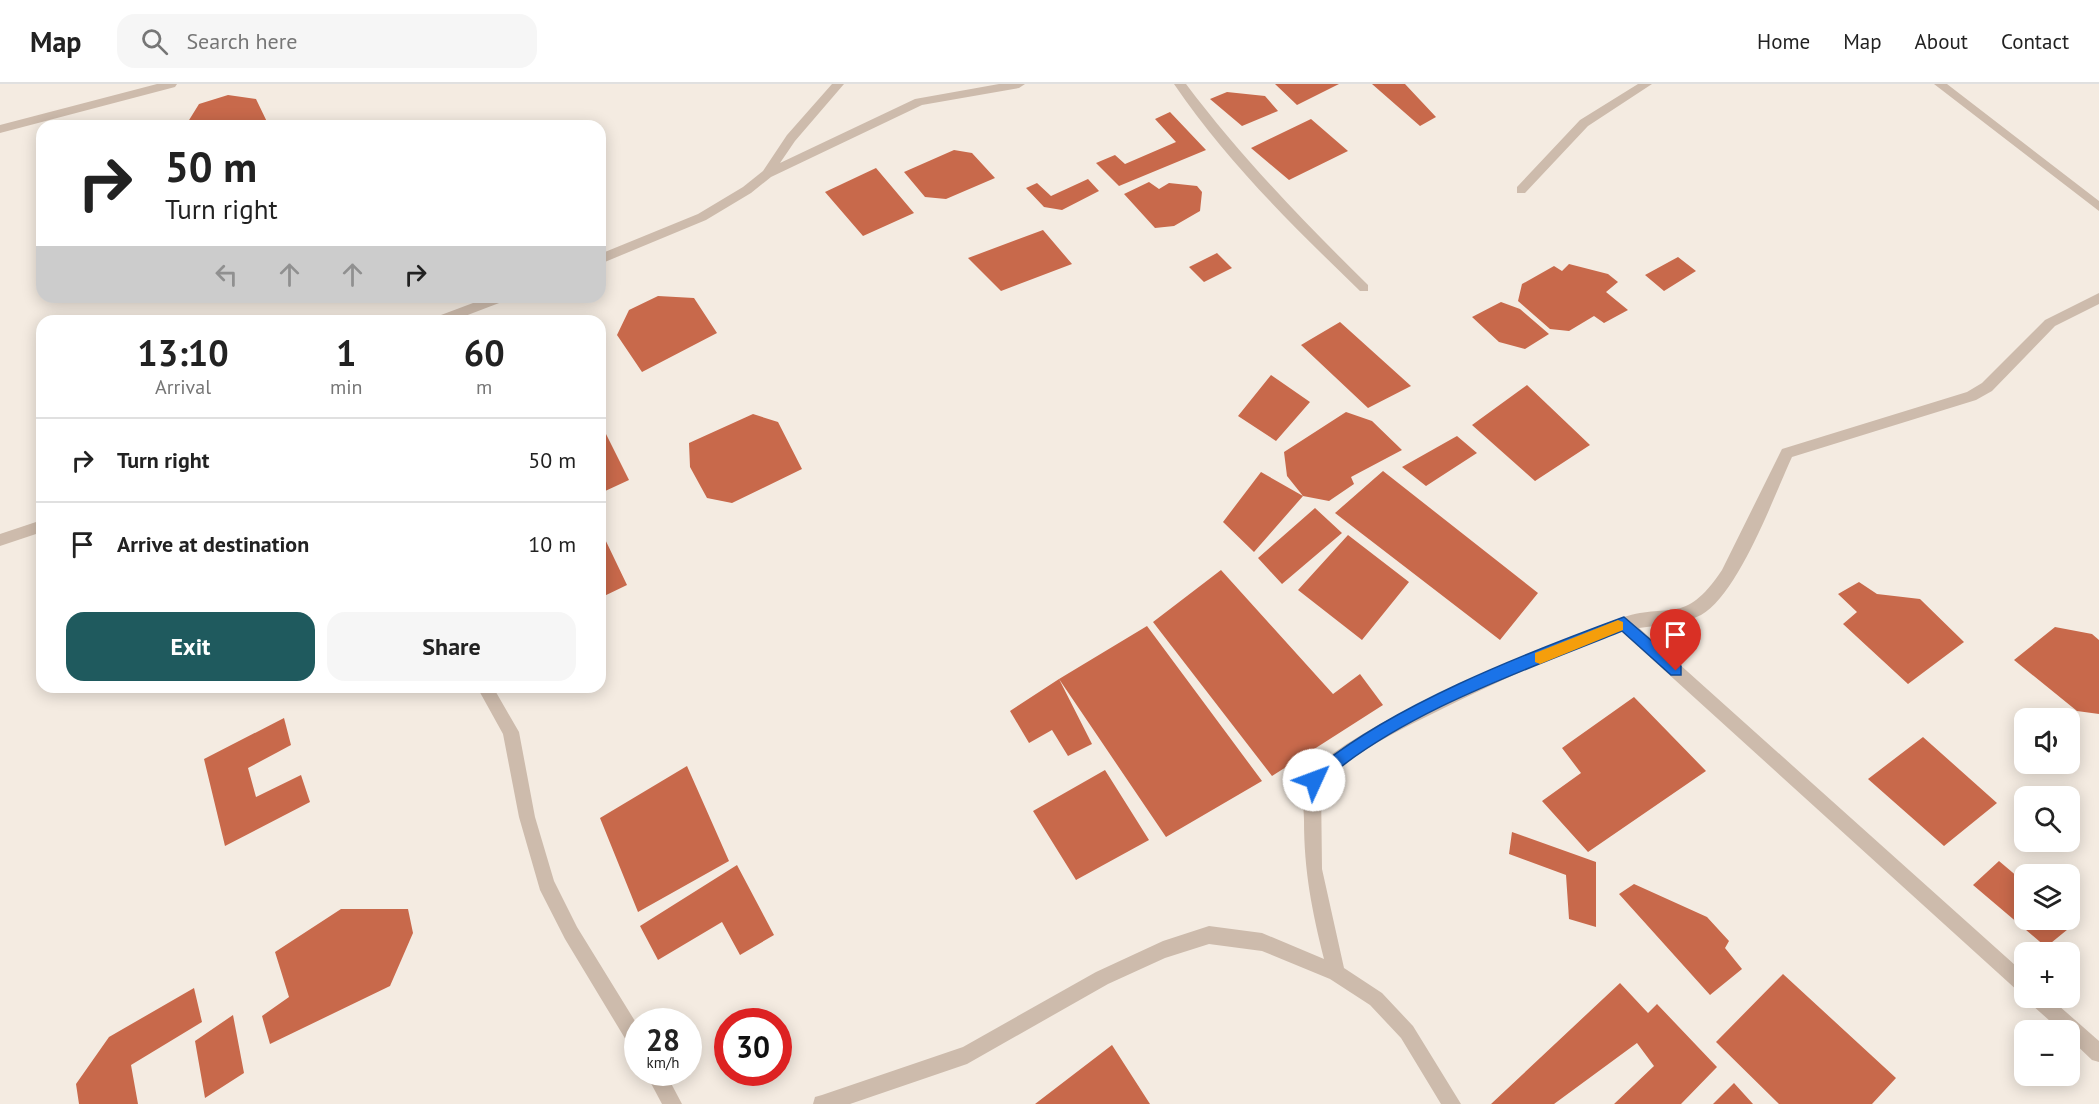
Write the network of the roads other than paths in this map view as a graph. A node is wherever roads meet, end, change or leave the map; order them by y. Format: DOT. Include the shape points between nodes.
graph roads {
  1 [pos="171,84"];
  2 [pos="838,84"];
  3 [pos="1019,84"];
  4 [pos="1180,84"];
  5 [pos="1646,84"];
  6 [pos="1940,84"];
  7 [pos="16,125"];
  8 [pos="0,129"];
  9 [pos="0,138"];
  10 [pos="768,174"];
  11 [pos="1521,190"];
  12 [pos="2099,207"];
  13 [pos="606,257"];
  14 [pos="1364,288"];
  15 [pos="2099,298"];
  16 [pos="486,303"];
  17 [pos="454,315"];
  18 [pos="36,528"];
  19 [pos="0,540"];
  20 [pos="1624,624"];
  21 [pos="488,693"];
  22 [pos="1336,973"];
  23 [pos="2014,976"];
  24 [pos="2048,1008"];
  25 [pos="624,1021"];
  26 [pos="2099,1053"];
  27 [pos="662,1086"];
  28 [pos="673,1104"];
  29 [pos="822,1104"];
  30 [pos="1452,1104"];
  1 -- 7 [label="street"];
  2 -- 10 [label="street" via="791,138"];
  3 -- 10 [label="street" via="919,102"];
  4 -- 14 [label="street" via="1289,215"];
  5 -- 11 [label="street" via="1584,123"];
  6 -- 12 [label="street"];
  7 -- 8 [label="street"];
  7 -- 9 [label="street"];
  10 -- 13 [label="street" via="702,217"];
  15 -- 20 [label="street" via="2050,322 1987,387 1971,396 1787,453 1738,553 1705,604 1668,618"];
  16 -- 17 [label="street"];
  18 -- 19 [label="street"];
  20 -- 22 [label="street" via="1508,670 1424,709 1340,757 1318,775 1311,794 1314,877"];
  20 -- 23 [label="street"];
  21 -- 25 [label="street" via="511,732 527,817 546,884"];
  22 -- 29 [label="street" via="1262,942 1209,935 1163,950 1102,978 968,1055"];
  22 -- 30 [label="street" via="1376,999 1407,1032"];
  24 -- 26 [label="street"];
  27 -- 28 [label="street"];
}
